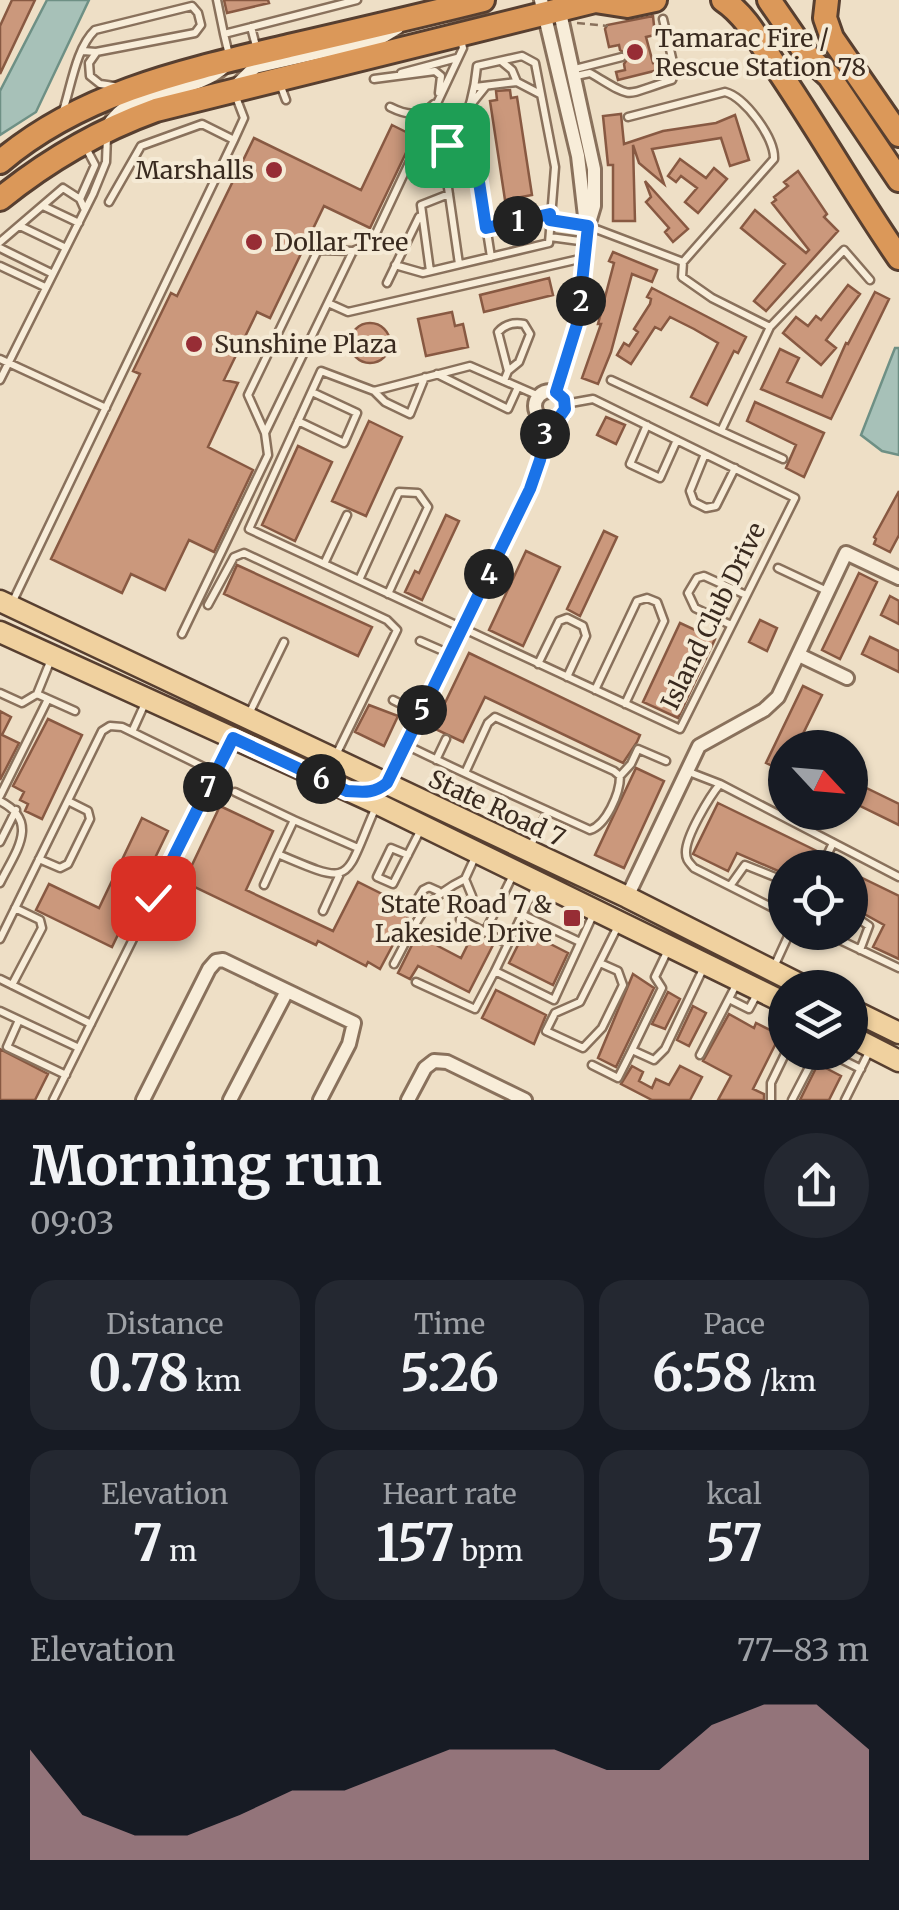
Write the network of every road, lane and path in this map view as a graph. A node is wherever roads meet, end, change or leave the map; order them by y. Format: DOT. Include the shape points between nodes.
graph roads {
  1 [pos="217,0"];
  2 [pos="357,0"];
  3 [pos="484,0"];
  4 [pos="597,0"];
  5 [pos="723,0"];
  6 [pos="748,0"];
  7 [pos="768,0"];
  8 [pos="786,0"];
  9 [pos="827,0"];
  10 [pos="551,5"];
  11 [pos="420,8"];
  12 [pos="659,10"];
  13 [pos="749,26"];
  14 [pos="252,27"];
  15 [pos="224,34"];
  16 [pos="461,34"];
  17 [pos="83,50"];
  18 [pos="96,52"];
  19 [pos="258,54"];
  20 [pos="622,57"];
  21 [pos="458,58"];
  22 [pos="231,60"];
  23 [pos="500,60"];
  24 [pos="574,73"];
  25 [pos="394,74"];
  26 [pos="829,76"];
  27 [pos="278,78"];
  28 [pos="374,79"];
  29 [pos="516,82"];
  30 [pos="487,85"];
  31 [pos="475,87"];
  32 [pos="130,88"];
  33 [pos="234,89"];
  34 [pos="541,94"];
  35 [pos="286,100"];
  36 [pos="390,107"];
  37 [pos="465,112"];
  38 [pos="576,114"];
  39 [pos="809,114"];
  40 [pos="628,117"];
  41 [pos="61,120"];
  42 [pos="107,128"];
  43 [pos="459,133"];
  44 [pos="899,135"];
  45 [pos="234,140"];
  46 [pos="83,142"];
  47 [pos="0,162"];
  48 [pos="899,180"];
  49 [pos="450,194"];
  50 [pos="0,199"];
  51 [pos="80,199"];
  52 [pos="109,202"];
  53 [pos="43,206"];
  54 [pos="85,209"];
  55 [pos="420,214"];
  56 [pos="550,217"];
  57 [pos="79,223"];
  58 [pos="20,226"];
  59 [pos="587,226"];
  60 [pos="486,228"];
  61 [pos="899,234"];
  62 [pos="550,237"];
  63 [pos="587,242"];
  64 [pos="0,245"];
  65 [pos="66,248"];
  66 [pos="353,251"];
  67 [pos="491,257"];
  68 [pos="586,258"];
  69 [pos="899,258"];
  70 [pos="683,262"];
  71 [pos="459,264"];
  72 [pos="395,265"];
  73 [pos="0,266"];
  74 [pos="430,271"];
  75 [pos="52,273"];
  76 [pos="870,280"];
  77 [pos="386,283"];
  78 [pos="44,287"];
  79 [pos="328,303"];
  80 [pos="770,326"];
  81 [pos="4,361"];
  82 [pos="508,371"];
  83 [pos="437,374"];
  84 [pos="425,378"];
  85 [pos="0,380"];
  86 [pos="612,380"];
  87 [pos="504,381"];
  88 [pos="518,387"];
  89 [pos="374,391"];
  90 [pos="312,392"];
  91 [pos="556,392"];
  92 [pos="539,396"];
  93 [pos="565,404"];
  94 [pos="106,408"];
  95 [pos="548,420"];
  96 [pos="298,421"];
  97 [pos="647,426"];
  98 [pos="720,431"];
  99 [pos="265,433"];
  100 [pos="678,440"];
  101 [pos="706,454"];
  102 [pos="783,458"];
  103 [pos="735,468"];
  104 [pos="347,516"];
  105 [pos="324,564"];
  106 [pos="778,568"];
  107 [pos="899,578"];
  108 [pos="359,580"];
  109 [pos="828,592"];
  110 [pos="388,594"];
  111 [pos="746,596"];
  112 [pos="5,604"];
  113 [pos="208,605"];
  114 [pos="731,625"];
  115 [pos="462,629"];
  116 [pos="0,632"];
  117 [pos="182,634"];
  118 [pos="420,641"];
  119 [pos="284,642"];
  120 [pos="450,654"];
  121 [pos="799,655"];
  122 [pos="52,656"];
  123 [pos="538,664"];
  124 [pos="567,677"];
  125 [pos="847,678"];
  126 [pos="188,689"];
  127 [pos="595,690"];
  128 [pos="0,693"];
  129 [pos="36,694"];
  130 [pos="48,699"];
  131 [pos="147,700"];
  132 [pos="393,700"];
  133 [pos="625,704"];
  134 [pos="75,711"];
  135 [pos="420,714"];
  136 [pos="248,718"];
  137 [pos="132,732"];
  138 [pos="233,738"];
  139 [pos="446,739"];
  140 [pos="405,744"];
  141 [pos="334,758"];
  142 [pos="436,760"];
  143 [pos="666,762"];
  144 [pos="688,771"];
  145 [pos="216,773"];
  146 [pos="465,773"];
  147 [pos="620,776"];
  148 [pos="387,783"];
  149 [pos="720,784"];
  150 [pos="347,791"];
  151 [pos="234,792"];
  152 [pos="0,798"];
  153 [pos="423,800"];
  154 [pos="68,801"];
  155 [pos="378,804"];
  156 [pos="16,809"];
  157 [pos="548,811"];
  158 [pos="294,820"];
  159 [pos="422,825"];
  160 [pos="0,842"];
  161 [pos="833,842"];
  162 [pos="358,848"];
  163 [pos="528,850"];
  164 [pos="829,850"];
  165 [pos="478,852"];
  166 [pos="278,854"];
  167 [pos="408,855"];
  168 [pos="40,859"];
  169 [pos="516,869"];
  170 [pos="340,875"];
  171 [pos="768,875"];
  172 [pos="899,877"];
  173 [pos="465,878"];
  174 [pos="539,880"];
  175 [pos="0,883"];
  176 [pos="264,885"];
  177 [pos="730,886"];
  178 [pos="438,891"];
  179 [pos="627,897"];
  180 [pos="768,905"];
  181 [pos="425,906"];
  182 [pos="15,908"];
  183 [pos="596,908"];
  184 [pos="323,910"];
  185 [pos="522,915"];
  186 [pos="621,920"];
  187 [pos="486,932"];
  188 [pos="0,939"];
  189 [pos="580,942"];
  190 [pos="508,944"];
  191 [pos="670,945"];
  192 [pos="781,950"];
  193 [pos="860,950"];
  194 [pos="600,963"];
  195 [pos="705,963"];
  196 [pos="394,964"];
  197 [pos="899,968"];
  198 [pos="772,970"];
  199 [pos="495,971"];
  200 [pos="0,979"];
  201 [pos="416,982"];
  202 [pos="12,985"];
  203 [pos="734,990"];
  204 [pos="287,991"];
  205 [pos="768,994"];
  206 [pos="0,1011"];
  207 [pos="868,1018"];
  208 [pos="19,1020"];
  209 [pos="91,1024"];
  210 [pos="899,1033"];
  211 [pos="868,1045"];
  212 [pos="872,1047"];
  213 [pos="79,1048"];
  214 [pos="632,1050"];
  215 [pos="700,1054"];
  216 [pos="868,1055"];
  217 [pos="899,1061"];
  218 [pos="592,1065"];
  219 [pos="776,1070"];
  220 [pos="808,1070"];
  221 [pos="860,1070"];
  222 [pos="66,1075"];
  223 [pos="500,1095"];
  224 [pos="53,1100"];
  225 [pos="143,1100"];
  226 [pos="230,1100"];
  227 [pos="320,1100"];
  228 [pos="408,1100"];
  229 [pos="524,1100"];
  230 [pos="771,1100"];
  231 [pos="792,1100"];
  232 [pos="845,1100"];
  1 -- 15 [label="lane"];
  2 -- 14 [label="lane"];
  3 -- 11 [label="highway"];
  4 -- 10 [label="highway"];
  4 -- 12 [label="highway"];
  5 -- 13 [label="highway"];
  6 -- 13 [label="highway"];
  7 -- 26 [label="highway"];
  8 -- 26 [label="highway"];
  9 -- 44 [label="highway" via="832,38"];
  10 -- 16 [label="highway"];
  10 -- 24 [label="street"];
  10 -- 38 [label="street"];
  11 -- 19 [label="highway"];
  11 -- 33 [label="street" via="379,38 255,68"];
  12 -- 24 [label="lane" via="672,80 629,94 590,73"];
  13 -- 39 [label="highway"];
  14 -- 15 [label="lane"];
  14 -- 19 [label="lane"];
  15 -- 22 [label="lane"];
  16 -- 21 [label="lane"];
  16 -- 27 [label="highway"];
  17 -- 18 [label="lane"];
  17 -- 18 [label="lane" via="95,30 192,6 198,13 196,33"];
  17 -- 41 [label="lane"];
  18 -- 32 [label="lane" via="90,76"];
  19 -- 22 [label="highway"];
  20 -- 24 [label="lane"];
  21 -- 25 [label="lane"];
  21 -- 66 [label="lane" via="371,244"];
  22 -- 32 [label="highway"];
  22 -- 42 [label="street" via="211,78 121,108"];
  23 -- 29 [label="lane"];
  23 -- 31 [label="lane" via="478,66"];
  23 -- 34 [label="lane" via="522,56 534,63"];
  24 -- 38 [label="street"];
  25 -- 28 [label="lane"];
  25 -- 36 [label="lane" via="435,70 441,90 425,112"];
  26 -- 48 [label="highway"];
  27 -- 33 [label="highway"];
  27 -- 35 [label="lane"];
  29 -- 30 [label="lane"];
  29 -- 34 [label="lane"];
  30 -- 31 [label="lane"];
  30 -- 37 [label="lane"];
  31 -- 37 [label="lane"];
  32 -- 41 [label="highway"];
  33 -- 42 [label="highway"];
  33 -- 45 [label="lane" via="244,118"];
  34 -- 56 [label="lane" via="555,167"];
  37 -- 43 [label="lane"];
  38 -- 59 [label="street" via="594,169"];
  39 -- 61 [label="highway" via="830,133"];
  39 -- 69 [label="highway"];
  40 -- 70 [label="lane" via="725,92 736,95 774,146 774,159"];
  41 -- 47 [label="highway"];
  42 -- 46 [label="highway"];
  42 -- 54 [label="lane" via="106,164"];
  43 -- 49 [label="lane" via="444,160"];
  43 -- 60 [label="lane" via="474,149"];
  45 -- 52 [label="lane" via="202,124 140,146"];
  45 -- 94 [label="lane"];
  46 -- 50 [label="highway"];
  46 -- 51 [label="lane" via="96,164"];
  49 -- 55 [label="lane" via="427,200"];
  49 -- 71 [label="lane"];
  51 -- 53 [label="lane" via="64,188"];
  51 -- 54 [label="lane"];
  53 -- 57 [label="lane"];
  53 -- 58 [label="lane"];
  54 -- 57 [label="lane"];
  55 -- 72 [label="lane"];
  55 -- 74 [label="lane"];
  56 -- 59 [label="lane"];
  56 -- 60 [label="lane"];
  56 -- 62 [label="lane"];
  57 -- 65 [label="lane"];
  58 -- 64 [label="lane"];
  58 -- 65 [label="lane"];
  59 -- 63 [label="street"];
  59 -- 70 [label="lane"];
  60 -- 67 [label="lane"];
  62 -- 63 [label="lane"];
  62 -- 67 [label="lane" via="549,243"];
  63 -- 68 [label="street"];
  64 -- 75 [label="lane"];
  65 -- 75 [label="lane"];
  66 -- 79 [label="lane"];
  66 -- 99 [label="lane" via="318,250 248,394"];
  67 -- 71 [label="lane"];
  68 -- 79 [label="lane" via="348,312"];
  68 -- 91 [label="street" via="578,321"];
  70 -- 80 [label="lane" via="682,277"];
  71 -- 74 [label="lane"];
  72 -- 74 [label="lane"];
  72 -- 77 [label="lane"];
  73 -- 78 [label="lane"];
  75 -- 78 [label="lane"];
  76 -- 80 [label="lane" via="844,250"];
  78 -- 81 [label="lane"];
  79 -- 99 [label="lane"];
  80 -- 98 [label="lane"];
  81 -- 85 [label="lane"];
  81 -- 94 [label="lane"];
  82 -- 82 [label="lane" via="530,334 524,324 498,332"];
  82 -- 87 [label="lane"];
  83 -- 84 [label="lane"];
  83 -- 87 [label="lane" via="470,366"];
  83 -- 88 [label="lane" via="508,409"];
  84 -- 89 [label="lane"];
  84 -- 89 [label="lane" via="410,414"];
  86 -- 98 [label="lane"];
  87 -- 88 [label="lane"];
  88 -- 92 [label="lane"];
  89 -- 90 [label="lane" via="322,371"];
  90 -- 96 [label="lane, Island Club Drive"];
  90 -- 96 [label="lane" via="357,413 344,443"];
  91 -- 92 [label="street"];
  91 -- 93 [label="street"];
  92 -- 95 [label="street" via="536,411"];
  93 -- 95 [label="street" via="562,416"];
  93 -- 97 [label="lane, Island Club Drive" via="593,399"];
  94 -- 112 [label="lane"];
  95 -- 115 [label="street" via="530,489"];
  96 -- 105 [label="lane, Island Club Drive" via="249,529"];
  97 -- 100 [label="lane, Island Club Drive"];
  97 -- 100 [label="lane" via="630,464 660,478"];
  98 -- 102 [label="lane"];
  99 -- 117 [label="lane" via="268,455"];
  100 -- 101 [label="lane, Island Club Drive"];
  101 -- 103 [label="lane, Island Club Drive"];
  101 -- 103 [label="lane" via="690,491 706,508 716,506"];
  103 -- 111 [label="lane, Island Club Drive" via="795,498"];
  104 -- 105 [label="lane"];
  105 -- 108 [label="lane, Island Club Drive"];
  106 -- 109 [label="lane"];
  107 -- 109 [label="street" via="846,554"];
  108 -- 110 [label="lane, Island Club Drive"];
  108 -- 110 [label="lane" via="400,492 418,492 428,507"];
  109 -- 121 [label="street"];
  110 -- 115 [label="lane, Island Club Drive"];
  111 -- 114 [label="lane, Island Club Drive"];
  111 -- 114 [label="lane" via="704,576 693,584 688,594 694,608"];
  112 -- 126 [label="main road, State Road 7"];
  113 -- 141 [label="lane" via="234,557 244,553 397,630"];
  114 -- 133 [label="lane, Island Club Drive" via="680,729"];
  115 -- 120 [label="street"];
  115 -- 123 [label="lane, Island Club Drive"];
  116 -- 122 [label="main road, State Road 7"];
  118 -- 120 [label="lane"];
  119 -- 136 [label="lane"];
  120 -- 135 [label="street"];
  121 -- 125 [label="street"];
  121 -- 144 [label="street" via="778,697 699,746"];
  122 -- 129 [label="lane"];
  122 -- 131 [label="main road, State Road 7"];
  123 -- 124 [label="lane, Island Club Drive"];
  123 -- 124 [label="lane" via="559,622 576,621 586,636"];
  124 -- 127 [label="lane, Island Club Drive"];
  126 -- 131 [label="main road" via="166,688"];
  126 -- 136 [label="main road, State Road 7"];
  127 -- 133 [label="lane, Island Club Drive"];
  127 -- 133 [label="lane" via="637,601 657,602 664,621"];
  128 -- 129 [label="lane" via="22,703"];
  129 -- 130 [label="lane"];
  130 -- 134 [label="lane"];
  130 -- 152 [label="lane"];
  131 -- 137 [label="lane"];
  131 -- 138 [label="main road, State Road 7"];
  132 -- 135 [label="lane"];
  135 -- 140 [label="street"];
  136 -- 141 [label="main road, State Road 7"];
  137 -- 145 [label="lane"];
  137 -- 154 [label="lane" via="110,726 102,731"];
  138 -- 145 [label="lane"];
  138 -- 150 [label="main road, State Road 7"];
  139 -- 142 [label="lane"];
  140 -- 142 [label="lane"];
  140 -- 148 [label="street"];
  141 -- 148 [label="main road, State Road 7"];
  142 -- 146 [label="lane"];
  143 -- 147 [label="lane" via="638,749"];
  144 -- 149 [label="lane"];
  144 -- 179 [label="street"];
  145 -- 209 [label="lane"];
  146 -- 147 [label="lane" via="495,717"];
  146 -- 157 [label="lane"];
  147 -- 157 [label="lane" via="596,830"];
  148 -- 150 [label="main road" via="379,790"];
  148 -- 153 [label="main road, State Road 7"];
  149 -- 161 [label="lane"];
  149 -- 177 [label="lane" via="686,858"];
  150 -- 155 [label="main road, State Road 7"];
  151 -- 158 [label="lane"];
  152 -- 156 [label="lane"];
  153 -- 155 [label="main road"];
  153 -- 163 [label="main road, State Road 7"];
  154 -- 168 [label="lane"];
  154 -- 168 [label="lane" via="90,818 68,864 60,868"];
  155 -- 159 [label="main road, State Road 7"];
  155 -- 162 [label="lane"];
  156 -- 160 [label="lane"];
  156 -- 175 [label="lane" via="22,838"];
  157 -- 163 [label="lane"];
  158 -- 162 [label="lane"];
  158 -- 166 [label="lane"];
  159 -- 165 [label="main road, State Road 7"];
  159 -- 167 [label="lane"];
  161 -- 164 [label="lane"];
  161 -- 172 [label="lane"];
  162 -- 170 [label="lane"];
  163 -- 179 [label="main road, State Road 7"];
  165 -- 169 [label="main road, State Road 7"];
  165 -- 173 [label="lane"];
  166 -- 170 [label="lane"];
  166 -- 176 [label="lane"];
  167 -- 167 [label="lane" via="393,884 377,877 391,848"];
  168 -- 182 [label="lane"];
  169 -- 174 [label="main road, State Road 7"];
  169 -- 187 [label="lane"];
  170 -- 184 [label="lane"];
  171 -- 177 [label="lane" via="744,865"];
  173 -- 178 [label="lane"];
  173 -- 187 [label="lane" via="472,896 460,919"];
  174 -- 183 [label="main road, State Road 7"];
  174 -- 185 [label="lane"];
  177 -- 180 [label="lane"];
  178 -- 181 [label="lane"];
  178 -- 181 [label="lane" via="423,890 418,898"];
  179 -- 183 [label="main road" via="612,908"];
  179 -- 198 [label="main road, State Road 7"];
  181 -- 196 [label="lane"];
  182 -- 188 [label="lane"];
  182 -- 202 [label="lane" via="40,920 42,928"];
  183 -- 186 [label="main road, State Road 7"];
  183 -- 189 [label="lane"];
  185 -- 189 [label="lane"];
  185 -- 190 [label="lane"];
  186 -- 191 [label="main road, State Road 7"];
  186 -- 194 [label="lane"];
  187 -- 190 [label="lane"];
  189 -- 199 [label="lane" via="554,1000"];
  190 -- 199 [label="lane"];
  191 -- 195 [label="main road, State Road 7"];
  191 -- 214 [label="lane" via="655,977 662,988"];
  192 -- 198 [label="lane"];
  193 -- 197 [label="lane"];
  194 -- 194 [label="lane" via="580,1002 555,1013 546,1032 583,1048 602,1028 623,985 618,971"];
  195 -- 203 [label="main road, State Road 7"];
  195 -- 214 [label="lane" via="654,1060"];
  199 -- 201 [label="lane" via="474,1009"];
  200 -- 202 [label="lane"];
  202 -- 209 [label="lane"];
  203 -- 205 [label="main road, State Road 7"];
  203 -- 215 [label="lane"];
  204 -- 225 [label="street" via="233,963 216,962"];
  204 -- 226 [label="street"];
  204 -- 227 [label="street" via="354,1024"];
  206 -- 208 [label="lane"];
  207 -- 210 [label="main road"];
  208 -- 213 [label="lane"];
  208 -- 222 [label="lane" via="7,1047"];
  209 -- 213 [label="lane"];
  211 -- 212 [label="main road"];
  212 -- 216 [label="lane"];
  212 -- 217 [label="main road"];
  213 -- 222 [label="lane"];
  214 -- 218 [label="lane" via="618,1078"];
  219 -- 230 [label="lane"];
  220 -- 231 [label="lane"];
  221 -- 232 [label="lane"];
  222 -- 224 [label="lane"];
  223 -- 228 [label="street" via="447,1062 434,1061"];
  223 -- 229 [label="street"];
}
